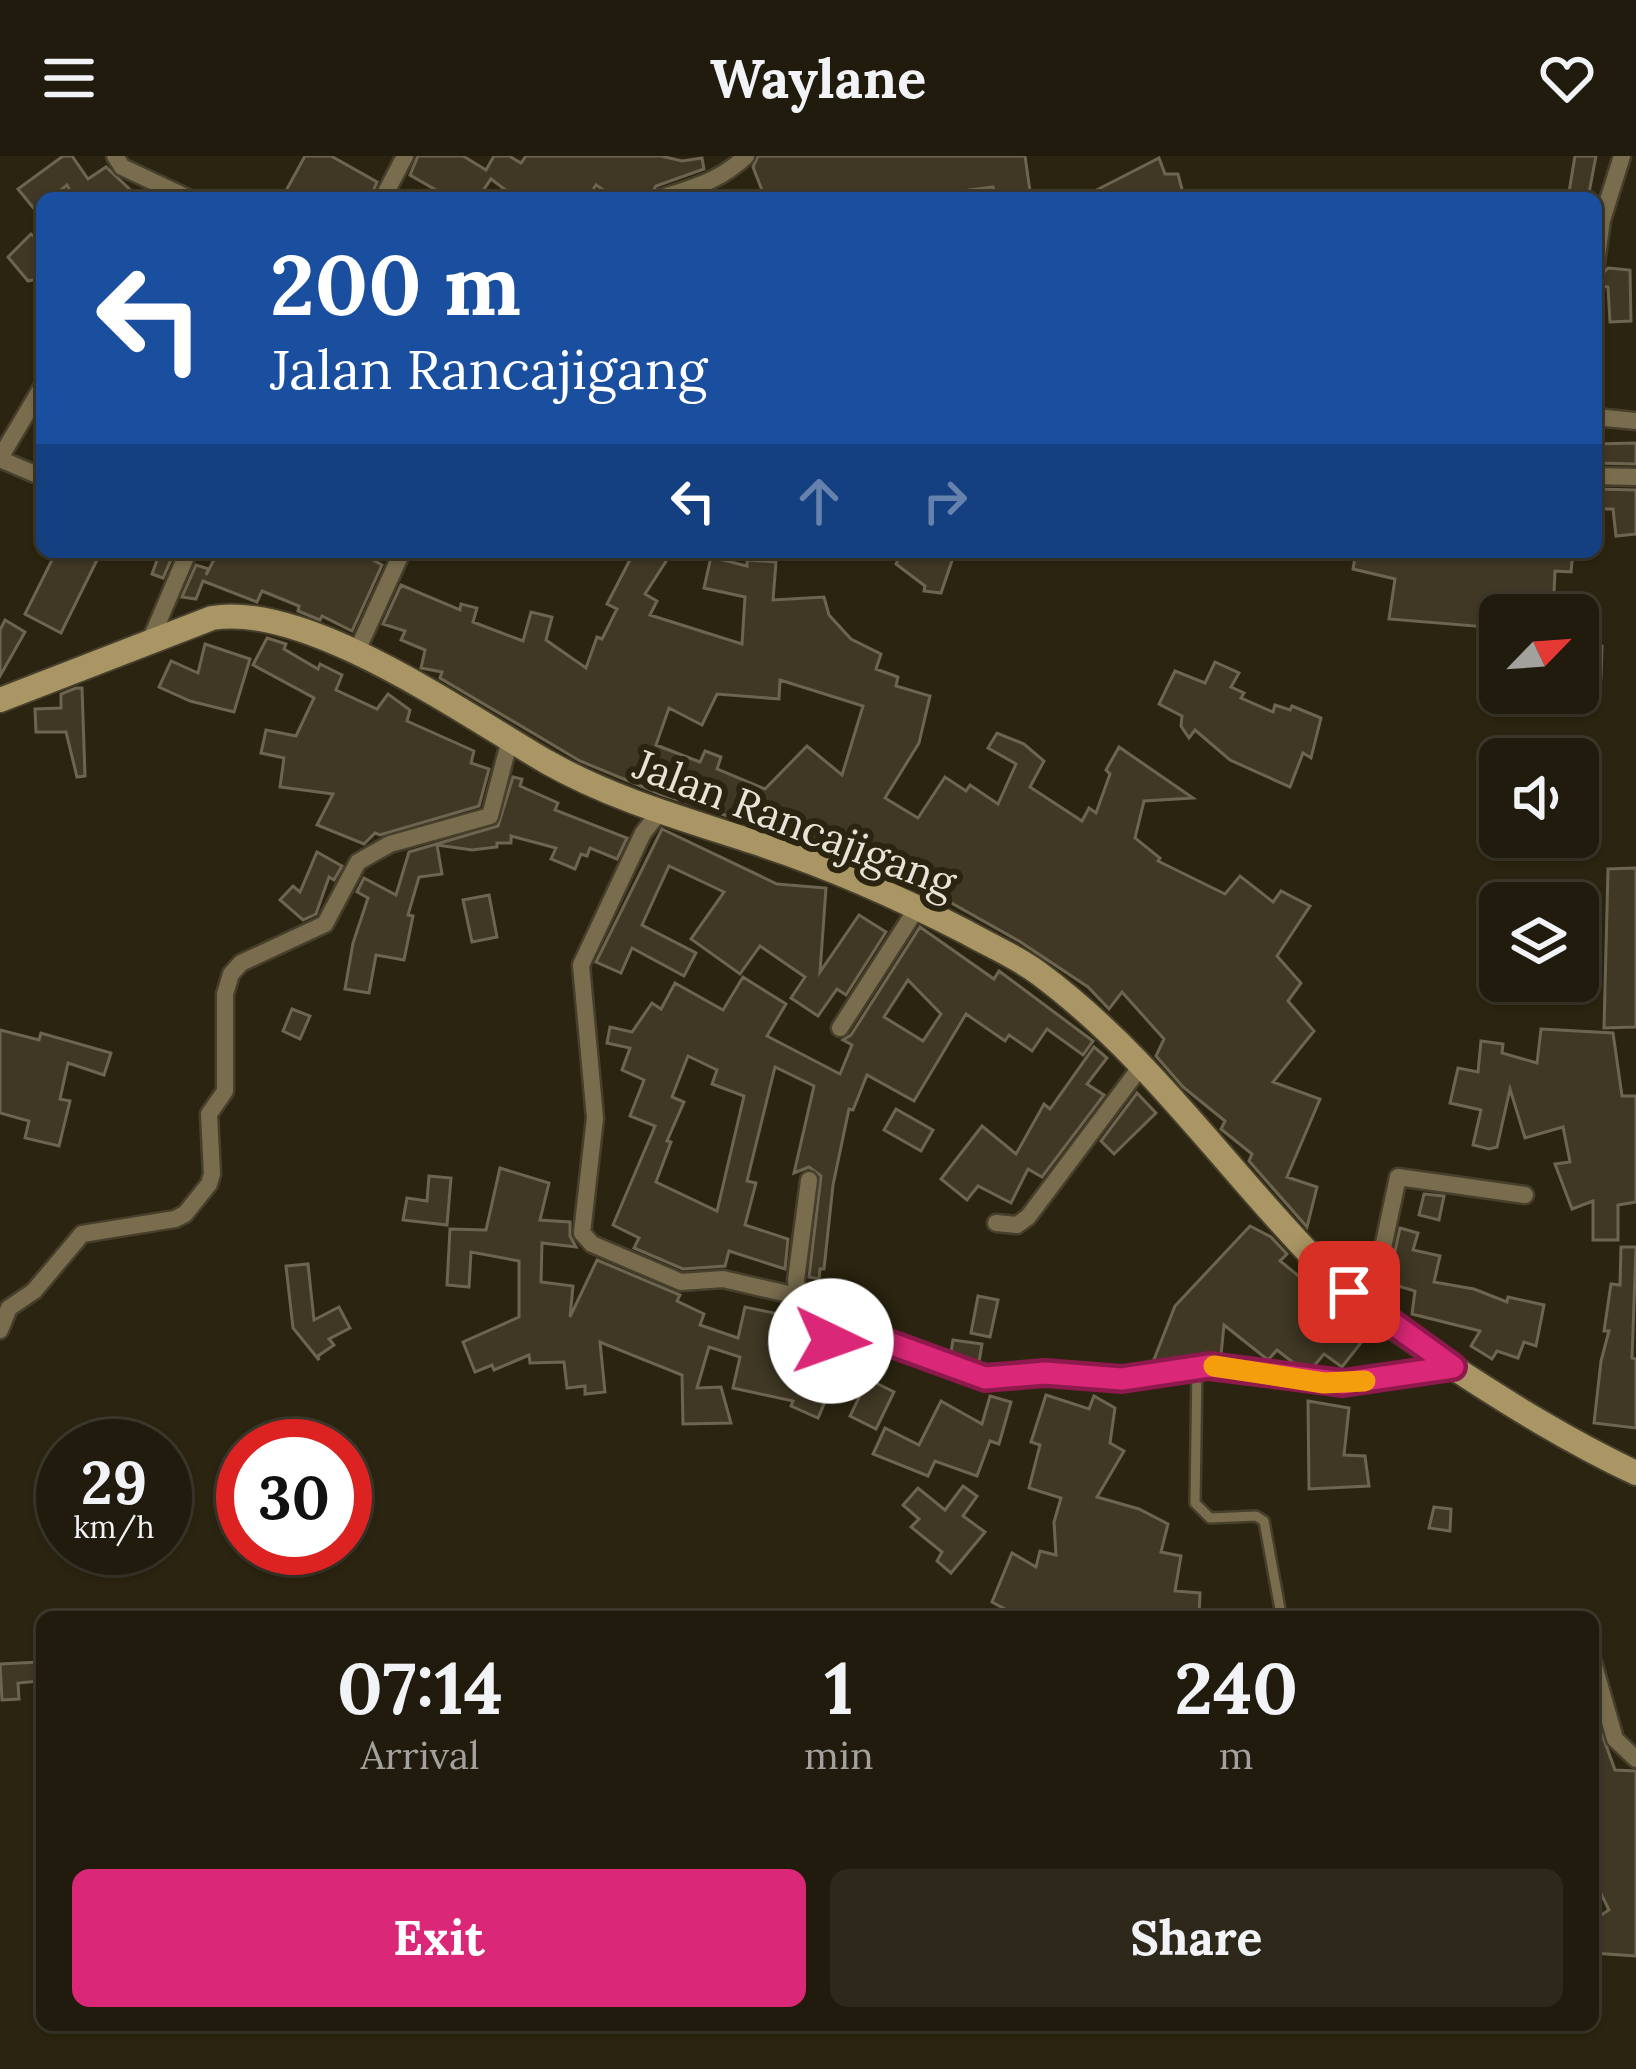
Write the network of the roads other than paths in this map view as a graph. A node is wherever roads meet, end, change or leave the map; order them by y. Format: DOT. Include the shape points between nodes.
graph roads {
  1 [pos="405,156"];
  2 [pos="746,156"];
  3 [pos="1622,156"];
  4 [pos="113,157"];
  5 [pos="158,192"];
  6 [pos="386,192"];
  7 [pos="685,192"];
  8 [pos="1602,220"];
  9 [pos="36,397"];
  10 [pos="1602,418"];
  11 [pos="1636,421"];
  12 [pos="0,459"];
  13 [pos="36,474"];
  14 [pos="1602,476"];
  15 [pos="1636,477"];
  16 [pos="185,558"];
  17 [pos="399,558"];
  18 [pos="150,641"];
  19 [pos="356,653"];
  20 [pos="0,700"];
  21 [pos="510,739"];
  22 [pos="659,813"];
  23 [pos="917,908"];
  24 [pos="839,1028"];
  25 [pos="1142,1065"];
  26 [pos="809,1180"];
  27 [pos="1525,1195"];
  28 [pos="996,1223"];
  29 [pos="797,1296"];
  30 [pos="1370,1310"];
  31 [pos="0,1330"];
  32 [pos="1453,1367"];
  33 [pos="1196,1368"];
  34 [pos="1636,1473"];
  35 [pos="1280,1609"];
  36 [pos="1599,1683"];
  37 [pos="1636,1760"];
  1 -- 6 [label="street"];
  2 -- 7 [label="street"];
  3 -- 8 [label="street"];
  4 -- 5 [label="street"];
  9 -- 12 [label="street"];
  10 -- 11 [label="street"];
  12 -- 13 [label="street"];
  14 -- 15 [label="street"];
  16 -- 18 [label="street"];
  17 -- 19 [label="street"];
  18 -- 19 [label="main road, Jalan Rancajigang" via="237,614 291,624"];
  18 -- 20 [label="main road, Jalan Rancajigang"];
  19 -- 21 [label="main road, Jalan Rancajigang"];
  21 -- 22 [label="main road, Jalan Rancajigang"];
  21 -- 31 [label="street" via="490,816 390,844 358,862 325,923 231,974 225,1091 208,1129 212,1175 184,1214 82,1234 9,1308"];
  22 -- 23 [label="main road, Jalan Rancajigang" via="807,861"];
  22 -- 29 [label="street" via="581,965 595,1118 582,1233 681,1282 723,1279"];
  23 -- 24 [label="street"];
  23 -- 25 [label="main road, Jalan Rancajigang" via="1036,971"];
  25 -- 28 [label="street" via="1028,1217 1017,1226"];
  25 -- 30 [label="main road, Jalan Rancajigang" via="1328,1274"];
  26 -- 29 [label="street"];
  27 -- 30 [label="street" via="1398,1177"];
  29 -- 33 [label="street" via="805,1321 831,1341 892,1344 985,1378 1122,1379"];
  30 -- 32 [label="main road, Jalan Rancajigang"];
  32 -- 33 [label="street" via="1343,1383"];
  32 -- 34 [label="main road, Jalan Rancajigang"];
  33 -- 35 [label="lane" via="1195,1503 1210,1518 1264,1520"];
  36 -- 37 [label="street" via="1615,1739"];
}
